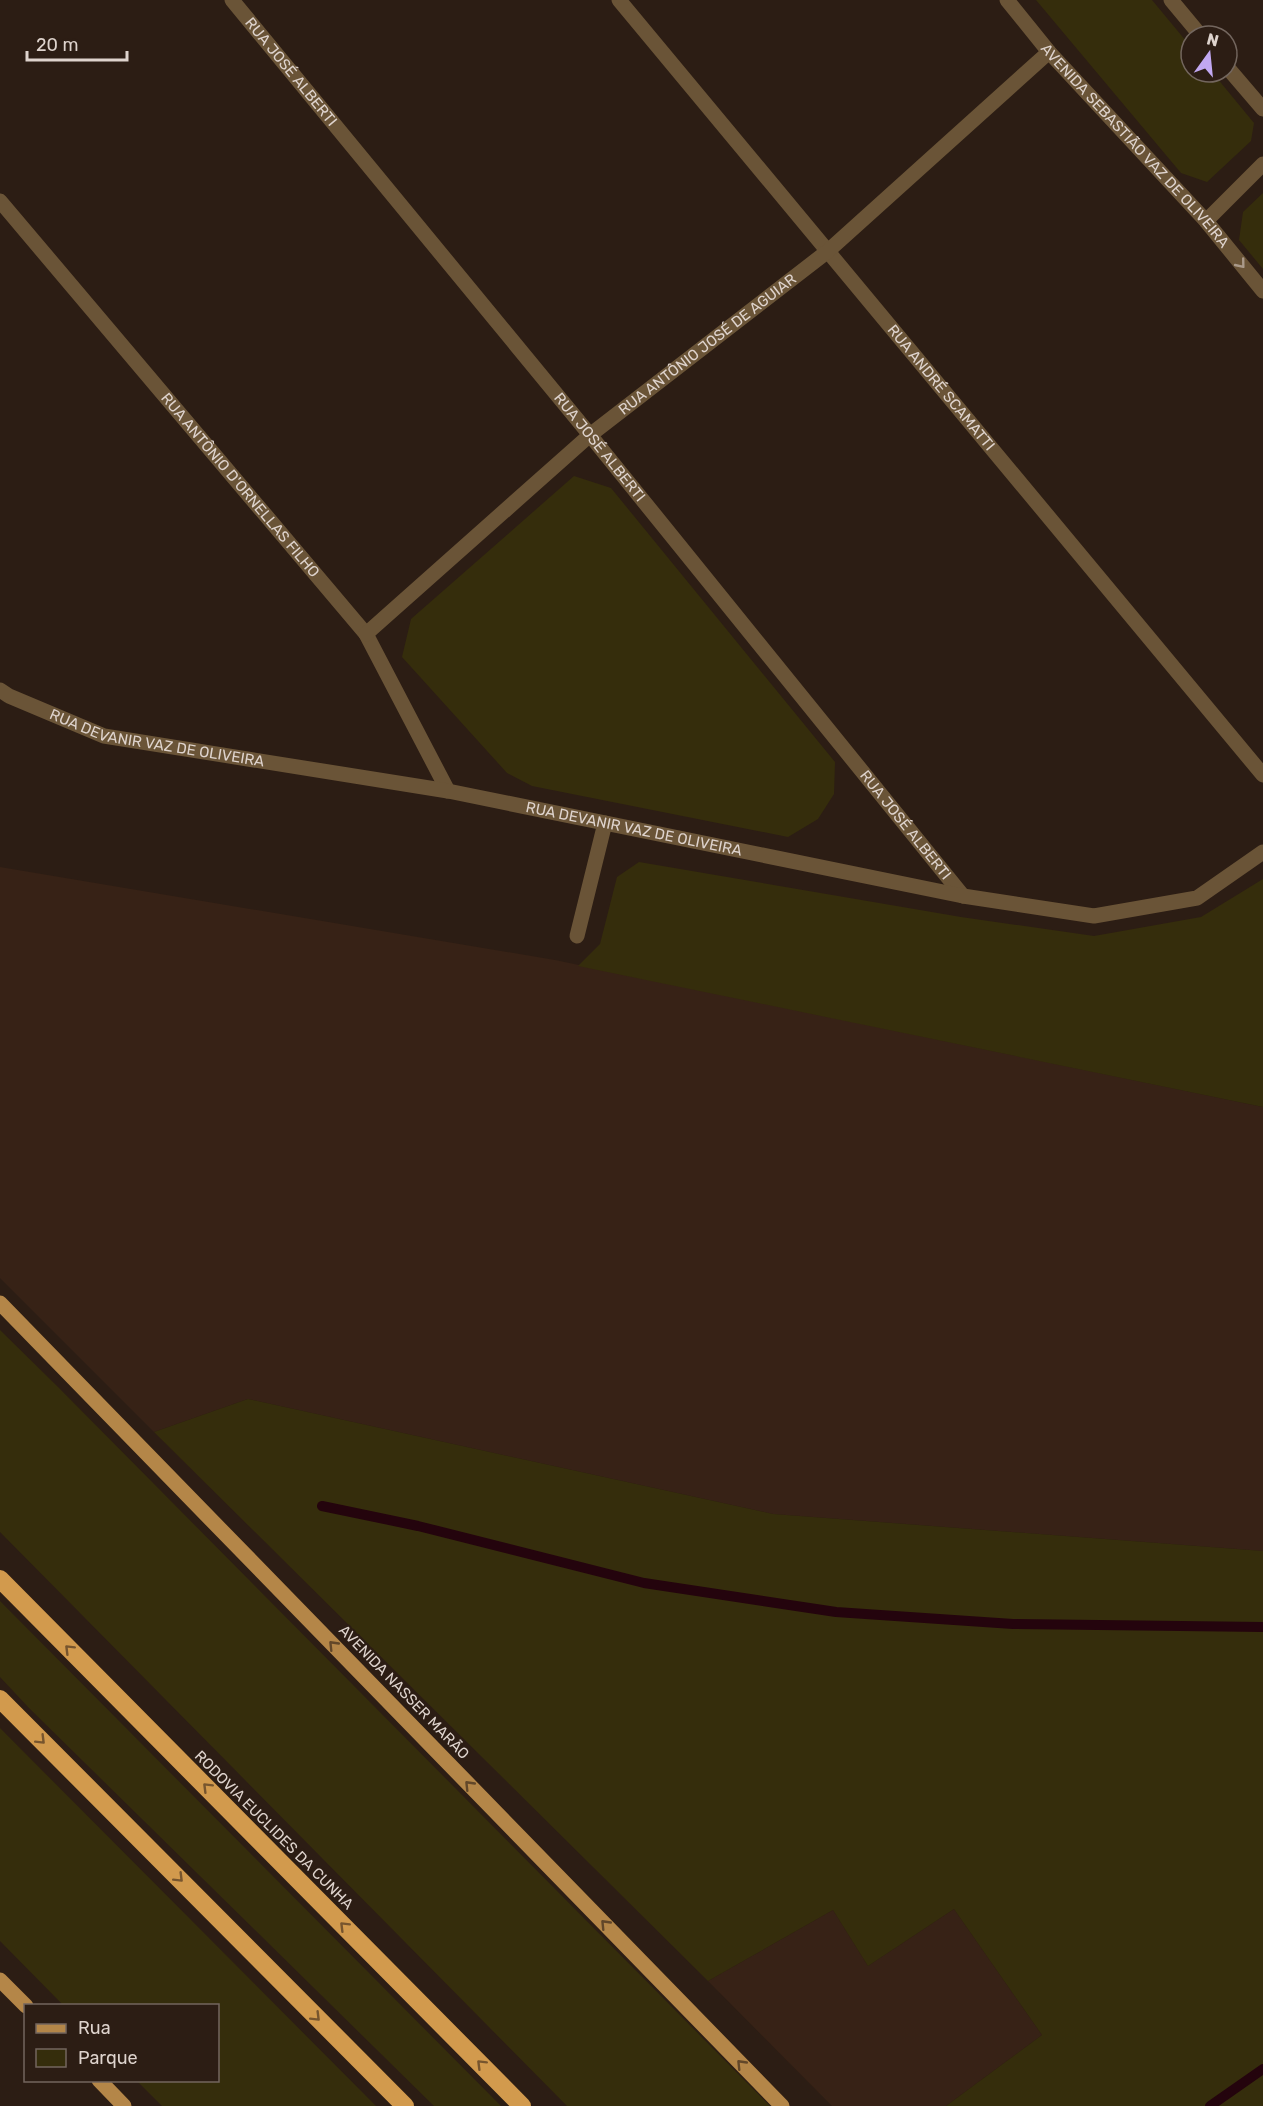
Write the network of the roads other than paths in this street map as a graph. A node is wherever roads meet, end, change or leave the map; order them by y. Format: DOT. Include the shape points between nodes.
graph roads {
  1 [pos="232,0"];
  2 [pos="619,0"];
  3 [pos="1007,0"];
  4 [pos="1171,0"];
  5 [pos="1191,24"];
  6 [pos="1049,52"];
  7 [pos="1239,81"];
  8 [pos="1263,110"];
  9 [pos="1263,164"];
  10 [pos="0,201"];
  11 [pos="1206,221"];
  12 [pos="828,251"];
  13 [pos="1263,291"];
  14 [pos="590,435"];
  15 [pos="366,634"];
  16 [pos="0,690"];
  17 [pos="1263,775"];
  18 [pos="448,791"];
  19 [pos="605,823"];
  20 [pos="1263,852"];
  21 [pos="963,896"];
  22 [pos="577,936"];
  23 [pos="0,1303"];
  24 [pos="0,1579"];
  25 [pos="0,1699"];
  26 [pos="0,1980"];
  27 [pos="24,2004"];
  28 [pos="101,2082"];
  29 [pos="124,2106"];
  30 [pos="405,2106"];
  31 [pos="522,2106"];
  32 [pos="782,2106"];
  1 -- 14 [label="street, RUA JOSÉ ALBERTI"];
  2 -- 12 [label="street, RUA ANDRÉ SCAMATTI"];
  3 -- 6 [label="street, AVENIDA SEBASTIÃO VAZ DE OLIVEIRA"];
  4 -- 5 [label="street"];
  6 -- 11 [label="street, AVENIDA SEBASTIÃO VAZ DE OLIVEIRA"];
  6 -- 12 [label="street, RUA ANTÔNIO JOSÉ DE AGUIAR"];
  7 -- 8 [label="street"];
  9 -- 11 [label="street"];
  10 -- 15 [label="street, RUA ANTÔNIO D'ORNELLAS FILHO"];
  11 -- 13 [label="street, AVENIDA SEBASTIÃO VAZ DE OLIVEIRA, one-way"];
  12 -- 14 [label="street, RUA ANTÔNIO JOSÉ DE AGUIAR"];
  12 -- 17 [label="street, RUA ANDRÉ SCAMATTI"];
  14 -- 15 [label="street, RUA ANTÔNIO JOSÉ DE AGUIAR"];
  14 -- 21 [label="street, RUA JOSÉ ALBERTI"];
  15 -- 18 [label="street, RUA ANTÔNIO D'ORNELLAS FILHO"];
  16 -- 18 [label="street, RUA DEVANIR VAZ DE OLIVEIRA" via="104,736"];
  18 -- 19 [label="street, RUA DEVANIR VAZ DE OLIVEIRA"];
  19 -- 21 [label="street, RUA DEVANIR VAZ DE OLIVEIRA"];
  19 -- 22 [label="street"];
  20 -- 21 [label="street, RUA DEVANIR VAZ DE OLIVEIRA" via="1197,898 1094,916"];
  32 -- 23 [label="main road, AVENIDA NASSER MARÃO, one-way"];
  31 -- 24 [label="highway, RODOVIA EUCLIDES DA CUNHA, one-way"];
  25 -- 30 [label="highway, one-way"];
  26 -- 27 [label="main road"];
  28 -- 29 [label="main road"];
}
